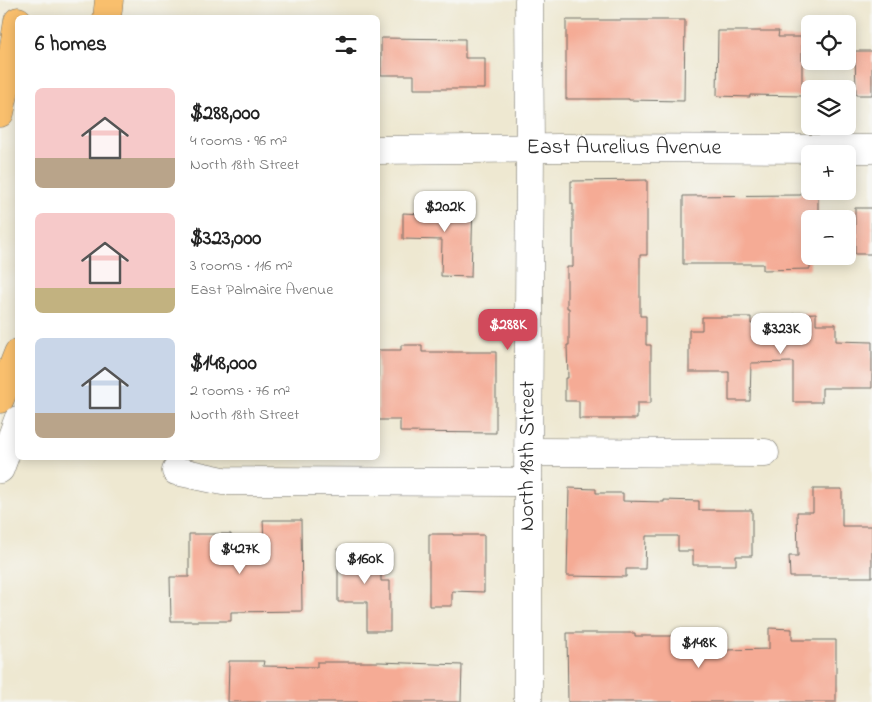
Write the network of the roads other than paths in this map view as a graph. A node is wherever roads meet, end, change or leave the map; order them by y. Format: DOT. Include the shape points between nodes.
graph roads {
  1 [pos="21,0"];
  2 [pos="109,0"];
  3 [pos="529,0"];
  4 [pos="18,15"];
  5 [pos="107,15"];
  6 [pos="15,40"];
  7 [pos="0,113"];
  8 [pos="530,149"];
  9 [pos="872,149"];
  10 [pos="380,150"];
  11 [pos="15,358"];
  12 [pos="0,399"];
  13 [pos="15,428"];
  14 [pos="529,452"];
  15 [pos="765,453"];
  16 [pos="0,469"];
  17 [pos="176,471"];
  18 [pos="528,482"];
  19 [pos="528,702"];
  1 -- 4 [label="highway"];
  2 -- 5 [label="highway"];
  3 -- 8 [label="street, North 18th Street"];
  6 -- 7 [label="highway"];
  8 -- 9 [label="street, East Aurelius Avenue"];
  8 -- 10 [label="street, East Aurelius Avenue"];
  8 -- 14 [label="street, North 18th Street"];
  11 -- 12 [label="highway"];
  13 -- 16 [label="street"];
  14 -- 15 [label="street"];
  14 -- 18 [label="street, North 18th Street"];
  17 -- 18 [label="street" via="222,481"];
  18 -- 19 [label="street, North 18th Street"];
}
